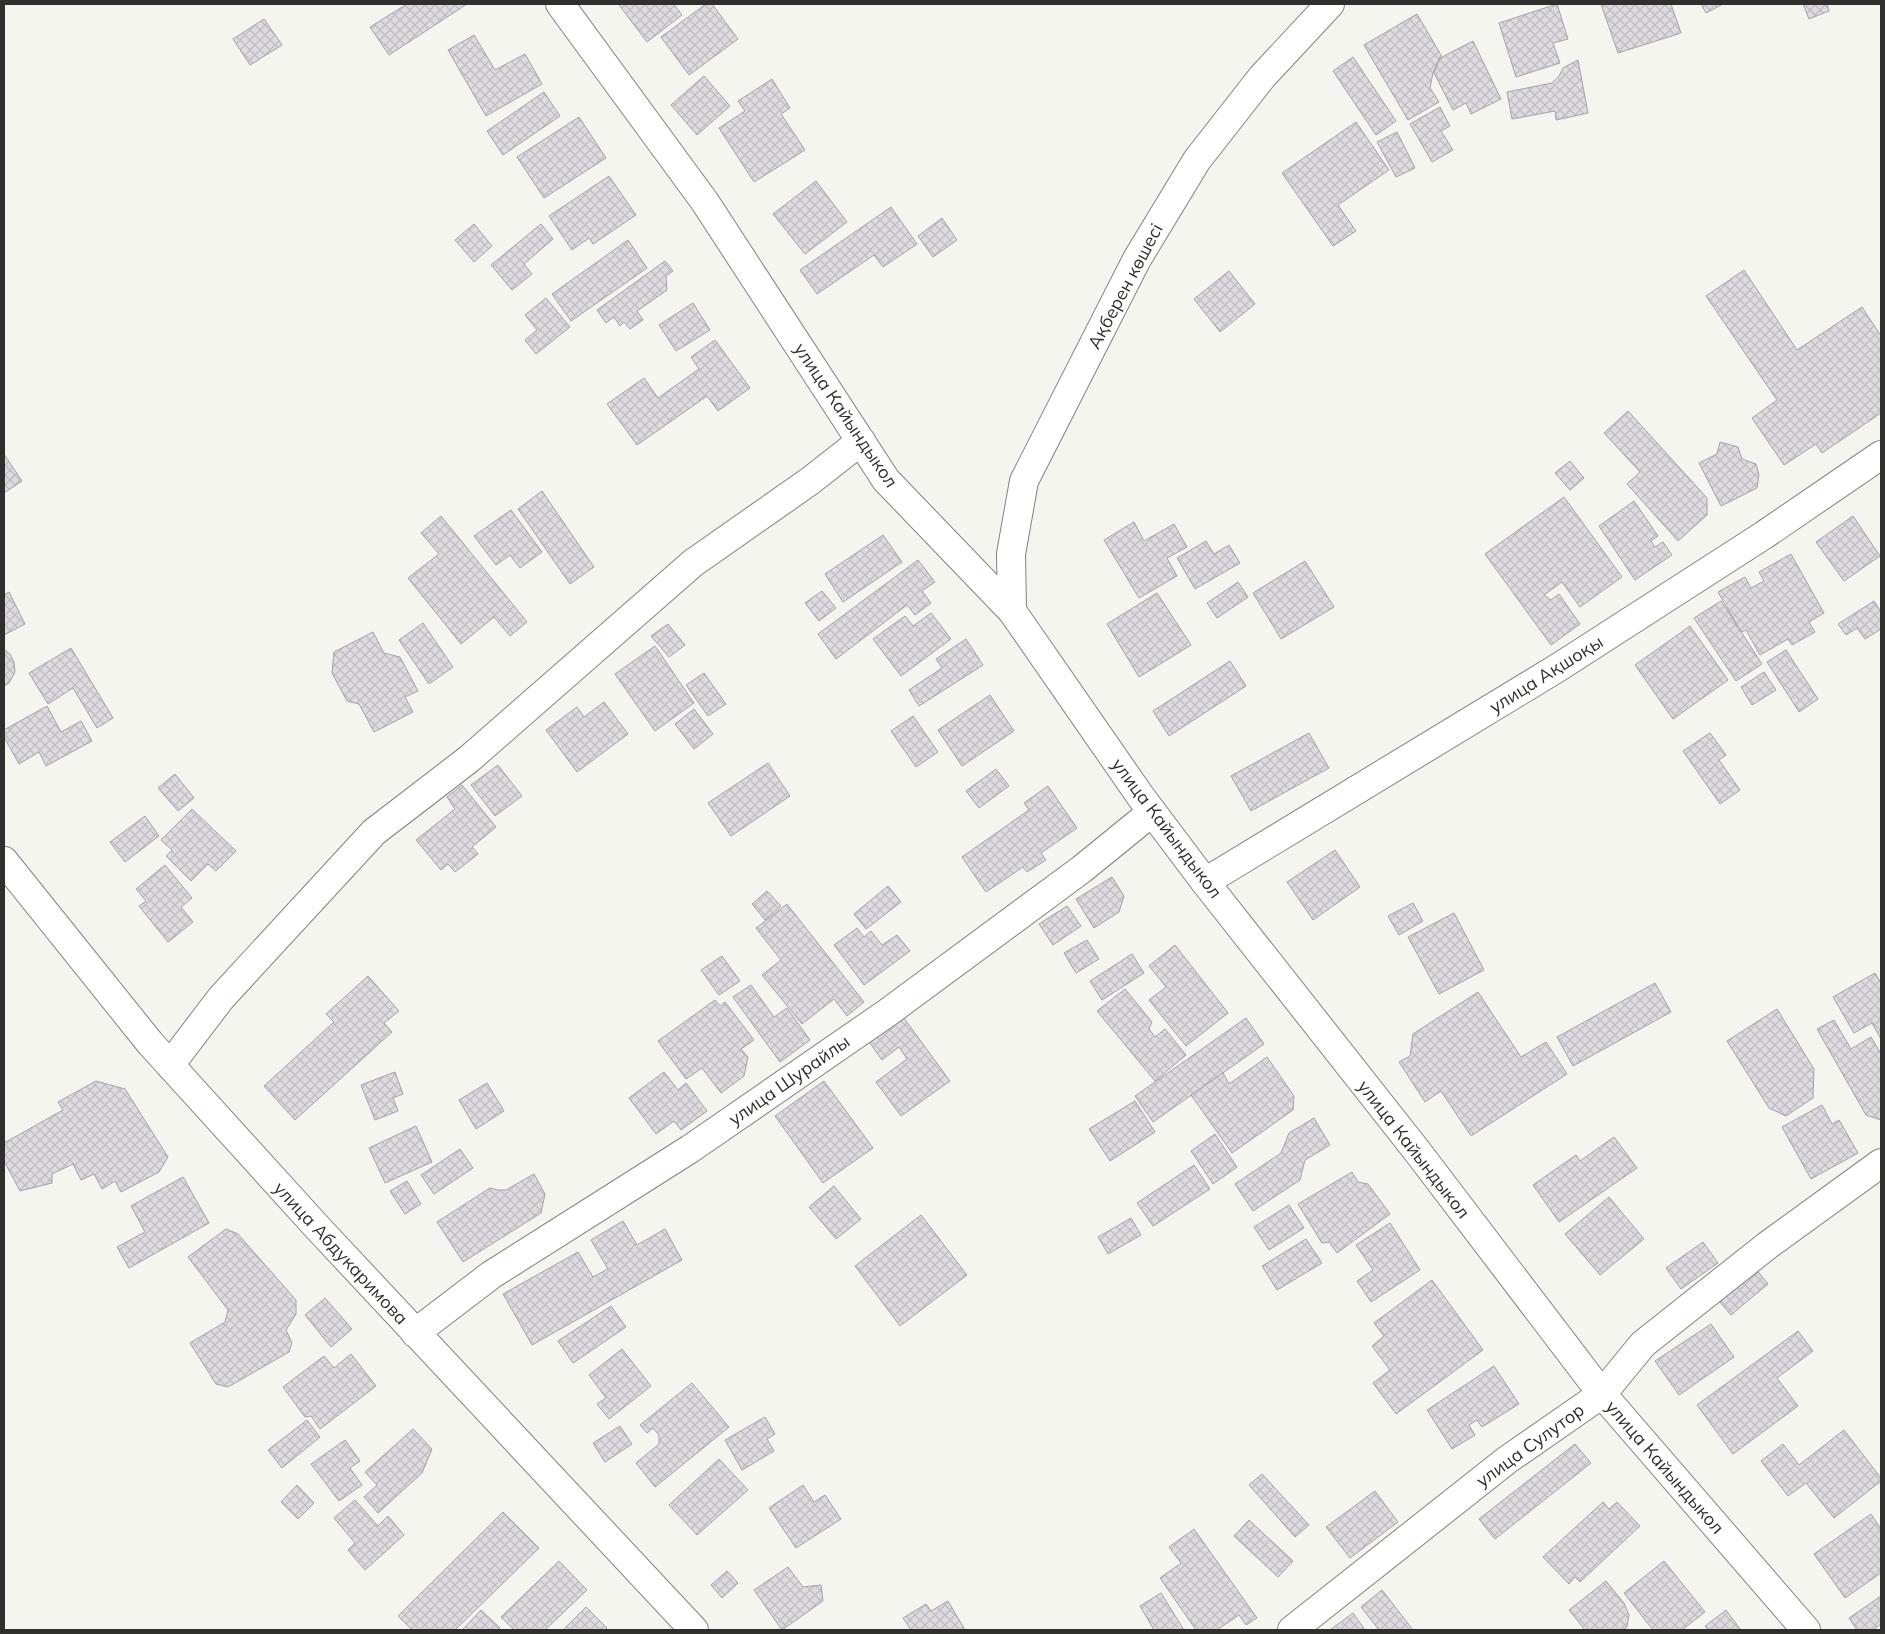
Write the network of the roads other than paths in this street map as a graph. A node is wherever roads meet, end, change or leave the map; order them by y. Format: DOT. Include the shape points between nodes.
graph roads {
  1 [pos="560,4"];
  2 [pos="1330,4"];
  3 [pos="861,441"];
  4 [pos="1881,455"];
  5 [pos="1012,611"];
  6 [pos="1152,812"];
  7 [pos="4,862"];
  8 [pos="1205,882"];
  9 [pos="170,1065"];
  10 [pos="1881,1163"];
  11 [pos="415,1333"];
  12 [pos="1602,1394"];
  13 [pos="694,1630"];
  14 [pos="1292,1630"];
  15 [pos="1806,1630"];
  1 -- 3 [label="street, улица Кайындыкол" via="705,202"];
  2 -- 5 [label="street, Ақберен көшесі" via="1262,77 1197,160 1137,259 1024,481 1012,554"];
  3 -- 5 [label="street, улица Кайындыкол" via="886,480"];
  3 -- 9 [label="street" via="693,563 469,759 374,832 221,998"];
  4 -- 8 [label="street, улица Ақшоқы" via="1559,667"];
  5 -- 6 [label="street, улица Кайындыкол"];
  6 -- 8 [label="street, улица Кайындыкол"];
  6 -- 11 [label="street, улица Шурайлы" via="1082,869 887,1013 690,1149 491,1275"];
  7 -- 9 [label="street, улица Абдукаримова"];
  8 -- 12 [label="street, улица Кайындыкол" via="1417,1151"];
  9 -- 11 [label="street, улица Абдукаримова"];
  10 -- 12 [label="street, улица Сулутор" via="1768,1245 1643,1344"];
  11 -- 13 [label="street, улица Абдукаримова"];
  12 -- 14 [label="street, улица Сулутор" via="1507,1460"];
  12 -- 15 [label="street, улица Кайындыкол"];
}
